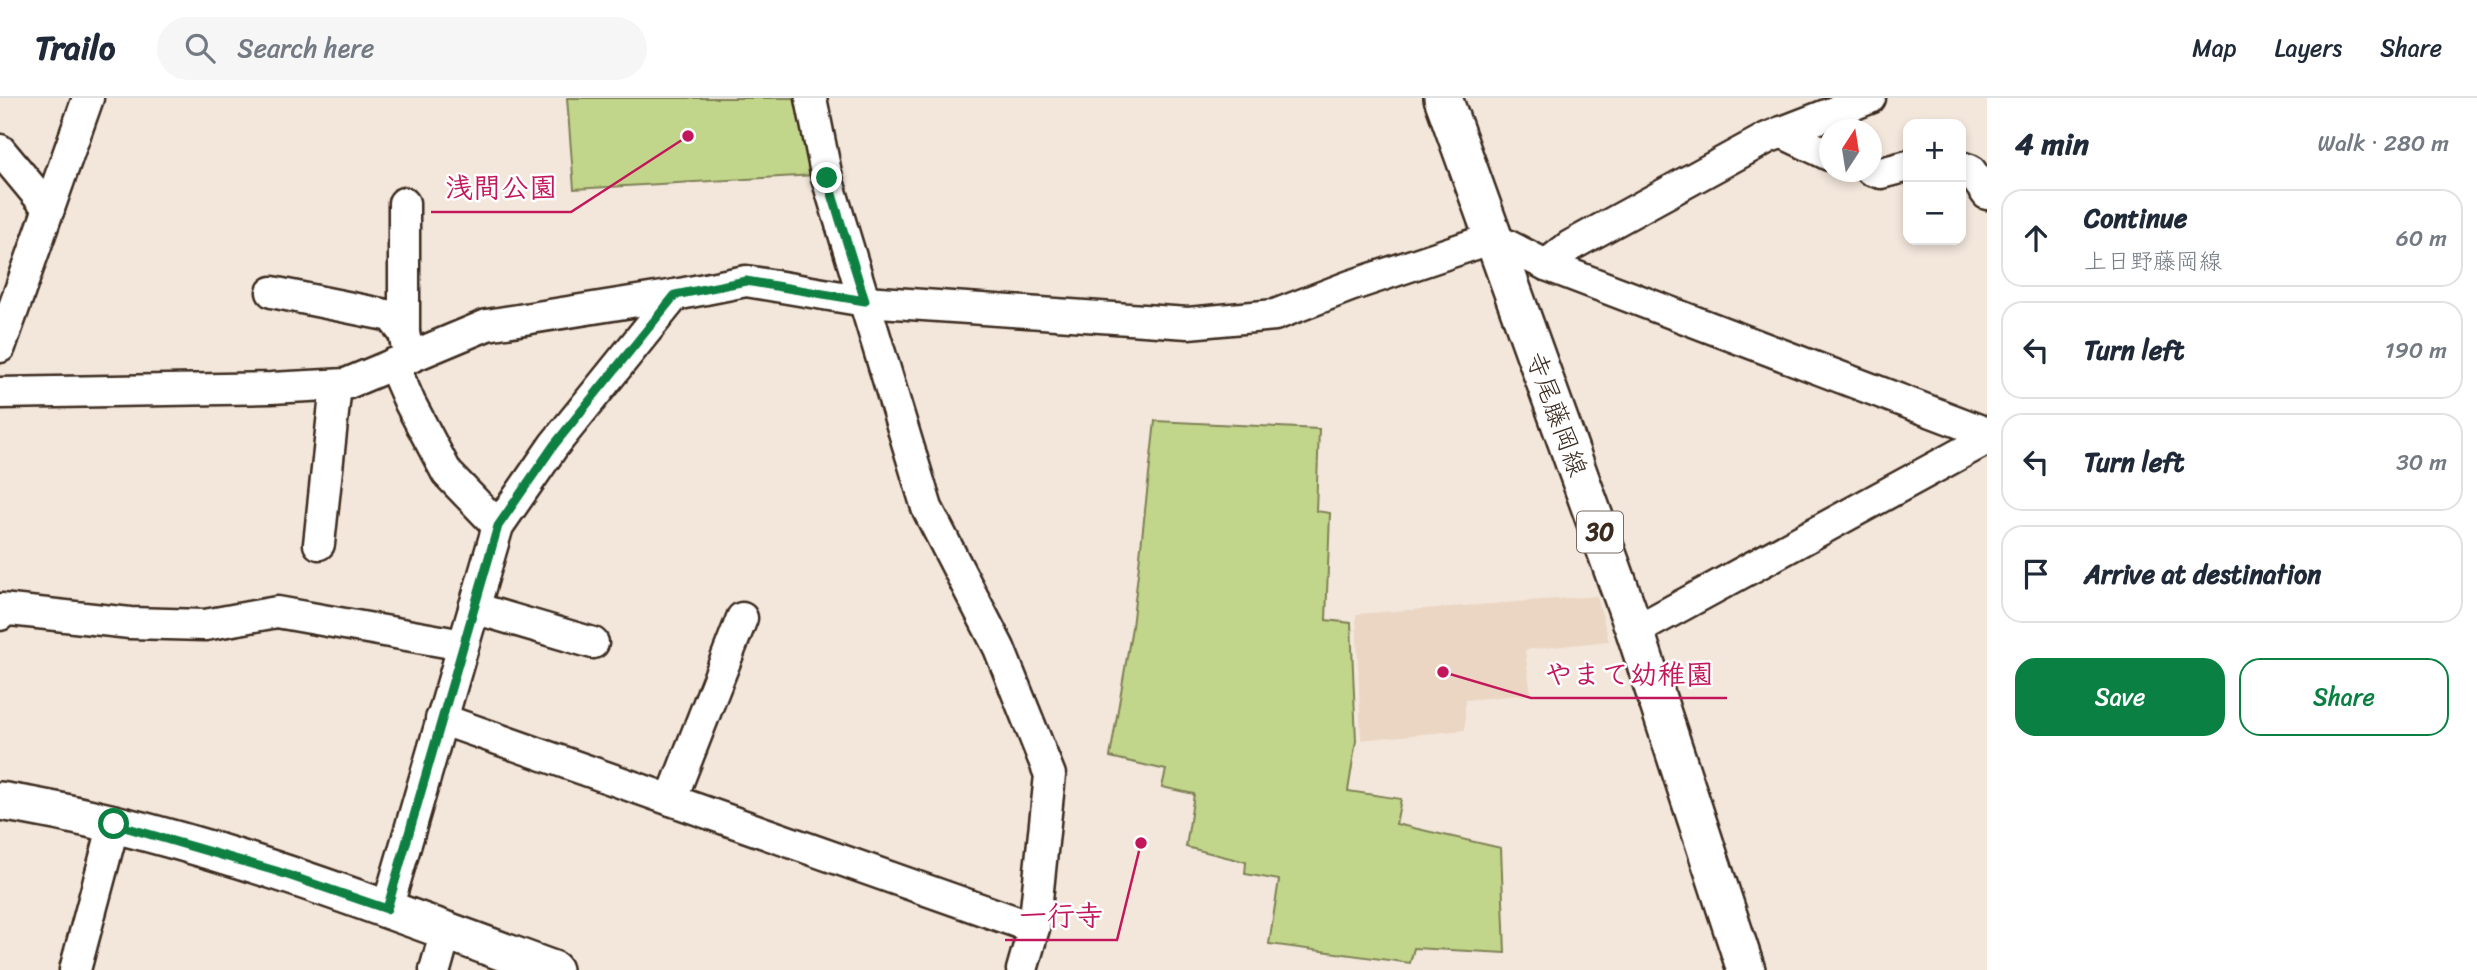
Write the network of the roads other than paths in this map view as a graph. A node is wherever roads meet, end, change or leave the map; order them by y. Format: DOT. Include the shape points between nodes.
graph roads {
  1 [pos="89,98"];
  2 [pos="811,98"];
  3 [pos="1443,98"];
  4 [pos="1870,98"];
  5 [pos="1781,132"];
  6 [pos="0,150"];
  7 [pos="1819,150"];
  8 [pos="1903,167"];
  9 [pos="1966,169"];
  10 [pos="1882,173"];
  11 [pos="1987,194"];
  12 [pos="404,203"];
  13 [pos="49,209"];
  14 [pos="1493,238"];
  15 [pos="1546,265"];
  16 [pos="272,292"];
  17 [pos="675,295"];
  18 [pos="865,301"];
  19 [pos="0,347"];
  20 [pos="402,352"];
  21 [pos="336,385"];
  22 [pos="0,393"];
  23 [pos="1987,433"];
  24 [pos="1987,439"];
  25 [pos="498,526"];
  26 [pos="319,544"];
  27 [pos="474,608"];
  28 [pos="0,615"];
  29 [pos="742,618"];
  30 [pos="1635,631"];
  31 [pos="593,643"];
  32 [pos="463,645"];
  33 [pos="441,719"];
  34 [pos="671,800"];
  35 [pos="0,801"];
  36 [pos="114,824"];
  37 [pos="387,909"];
  38 [pos="1034,928"];
  39 [pos="446,931"];
  40 [pos="75,970"];
  41 [pos="435,970"];
  42 [pos="553,970"];
  43 [pos="1022,970"];
  44 [pos="1746,970"];
  1 -- 13 [label="street"];
  2 -- 18 [label="street" via="827,178"];
  3 -- 14 [label="main road, 寺尾藤岡線 / 30"];
  4 -- 5 [label="street"];
  5 -- 7 [label="street"];
  5 -- 15 [label="street" via="1570,246"];
  6 -- 13 [label="street"];
  8 -- 10 [label="street"];
  9 -- 11 [label="street"];
  12 -- 20 [label="street"];
  13 -- 19 [label="street"];
  14 -- 15 [label="street"];
  14 -- 18 [label="street" via="1275,315 1188,323"];
  14 -- 30 [label="main road, 寺尾藤岡線 / 30"];
  15 -- 23 [label="street"];
  16 -- 20 [label="street" via="391,316"];
  17 -- 18 [label="street" via="746,281"];
  17 -- 20 [label="street" via="487,325"];
  17 -- 25 [label="street" via="554,445"];
  18 -- 38 [label="street" via="927,508 999,648 1050,775"];
  20 -- 21 [label="street" via="346,384"];
  20 -- 25 [label="street" via="410,403 447,473"];
  21 -- 22 [label="street"];
  21 -- 26 [label="street"];
  24 -- 30 [label="street"];
  25 -- 27 [label="street"];
  27 -- 31 [label="street"];
  27 -- 32 [label="street"];
  28 -- 32 [label="street" via="1,610 130,623 205,625 277,612"];
  29 -- 34 [label="street"];
  30 -- 44 [label="main road, 寺尾藤岡線 / 30"];
  32 -- 33 [label="street"];
  33 -- 34 [label="street"];
  33 -- 37 [label="street"];
  34 -- 38 [label="street"];
  35 -- 36 [label="main road"];
  36 -- 37 [label="main road"];
  36 -- 40 [label="street"];
  37 -- 39 [label="main road"];
  38 -- 43 [label="street"];
  39 -- 41 [label="street"];
  39 -- 42 [label="main road"];
}
